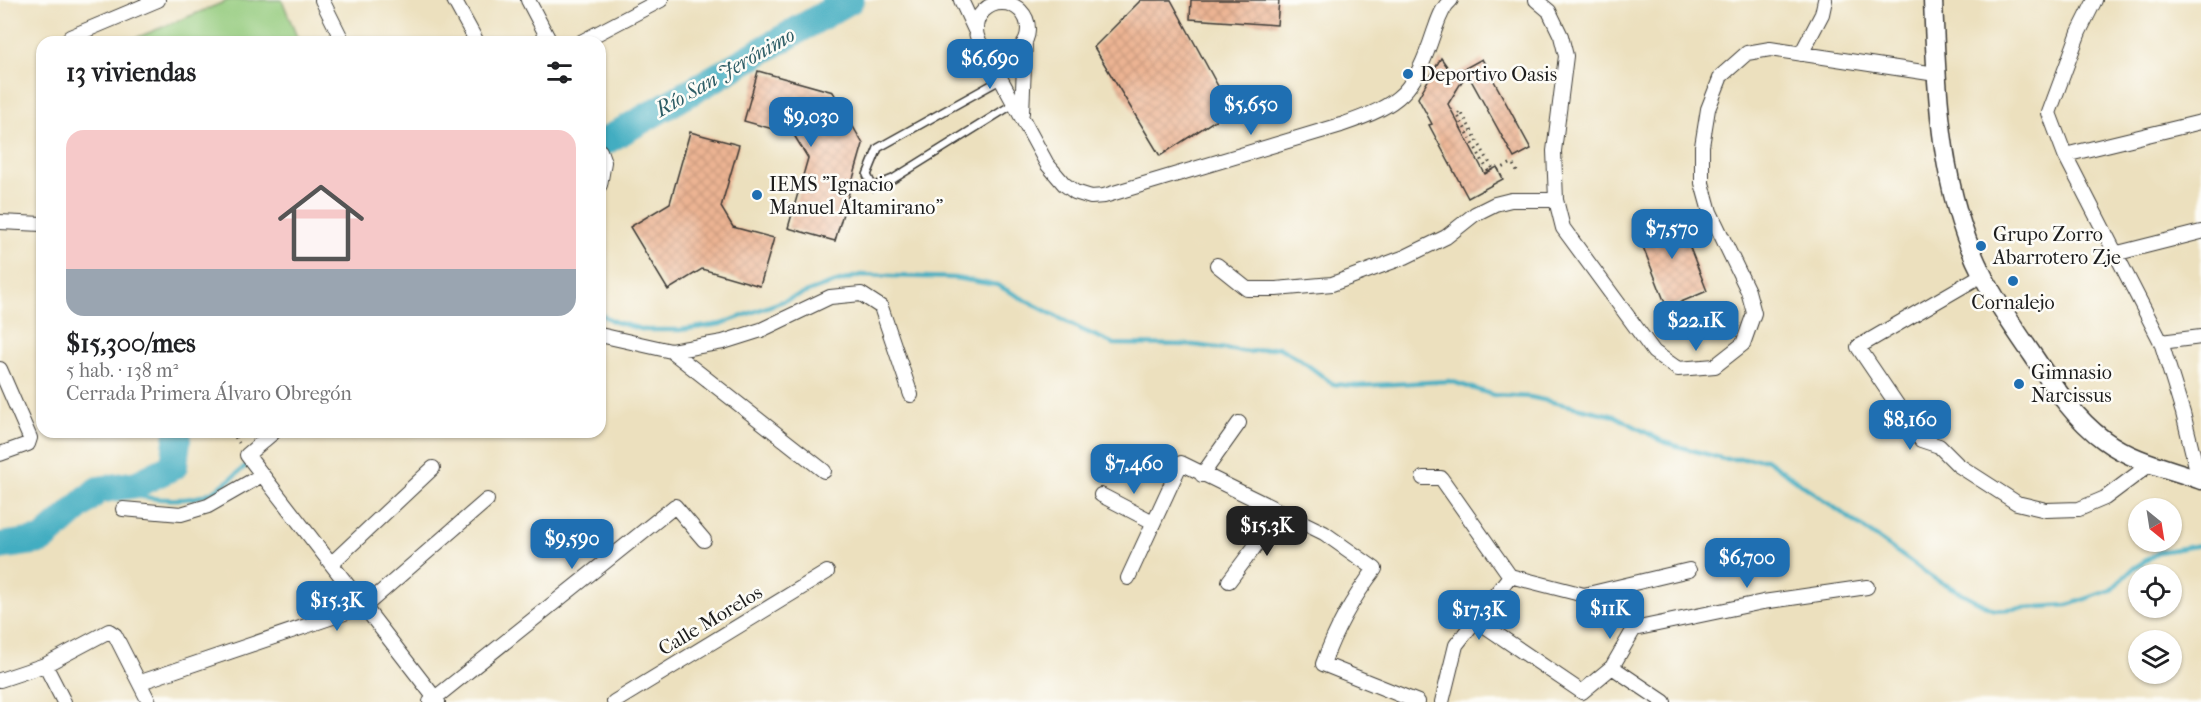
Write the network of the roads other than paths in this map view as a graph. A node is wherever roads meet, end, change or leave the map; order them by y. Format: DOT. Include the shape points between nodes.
graph roads {
  1 [pos="322,0"];
  2 [pos="454,0"];
  3 [pos="528,0"];
  4 [pos="961,0"];
  5 [pos="1451,0"];
  6 [pos="1536,0"];
  7 [pos="1825,0"];
  8 [pos="1933,0"];
  9 [pos="2095,0"];
  10 [pos="149,2"];
  11 [pos="654,2"];
  12 [pos="1019,4"];
  13 [pos="975,30"];
  14 [pos="72,36"];
  15 [pos="340,36"];
  16 [pos="474,36"];
  17 [pos="547,36"];
  18 [pos="592,36"];
  19 [pos="1025,42"];
  20 [pos="985,50"];
  21 [pos="1801,54"];
  22 [pos="1936,74"];
  23 [pos="1002,79"];
  24 [pos="1018,109"];
  25 [pos="2201,122"];
  26 [pos="2065,155"];
  27 [pos="1556,200"];
  28 [pos="0,222"];
  29 [pos="36,224"];
  30 [pos="2201,232"];
  31 [pos="2114,254"];
  32 [pos="1217,265"];
  33 [pos="1982,274"];
  34 [pos="606,336"];
  35 [pos="2201,337"];
  36 [pos="2161,342"];
  37 [pos="671,351"];
  38 [pos="0,369"];
  39 [pos="911,395"];
  40 [pos="1239,423"];
  41 [pos="268,438"];
  42 [pos="0,454"];
  43 [pos="2149,465"];
  44 [pos="433,468"];
  45 [pos="824,471"];
  46 [pos="1202,475"];
  47 [pos="264,476"];
  48 [pos="1423,478"];
  49 [pos="2200,480"];
  50 [pos="1101,495"];
  51 [pos="487,500"];
  52 [pos="123,509"];
  53 [pos="1280,513"];
  54 [pos="1153,522"];
  55 [pos="704,540"];
  56 [pos="332,563"];
  57 [pos="1689,570"];
  58 [pos="827,572"];
  59 [pos="1510,576"];
  60 [pos="1128,578"];
  61 [pos="1229,581"];
  62 [pos="1867,587"];
  63 [pos="365,606"];
  64 [pos="1476,620"];
  65 [pos="45,666"];
  66 [pos="1612,667"];
  67 [pos="0,680"];
  68 [pos="141,682"];
  69 [pos="435,701"];
  70 [pos="64,702"];
  71 [pos="149,702"];
  72 [pos="614,702"];
  73 [pos="1418,702"];
  74 [pos="1442,702"];
  75 [pos="1664,702"];
  1 -- 15 [label="street"];
  2 -- 16 [label="street"];
  3 -- 17 [label="street"];
  4 -- 13 [label="street"];
  5 -- 24 [label="street" via="1438,21 1422,67 1410,87 1390,103 1358,119 1123,192 1091,197 1064,184 1047,164"];
  6 -- 27 [label="street" via="1552,17 1566,56 1554,151"];
  7 -- 21 [label="street"];
  8 -- 22 [label="main road"];
  9 -- 26 [label="street" via="2049,113"];
  10 -- 14 [label="street"];
  11 -- 18 [label="street"];
  12 -- 13 [label="street" via="994,4 980,13"];
  12 -- 19 [label="street" via="1028,24"];
  13 -- 20 [label="street"];
  19 -- 20 [label="street" via="1011,54"];
  19 -- 24 [label="street"];
  20 -- 23 [label="street"];
  21 -- 22 [label="street"];
  21 -- 27 [label="street" via="1770,49 1747,53 1721,76 1708,109 1702,183 1710,212 1748,291 1754,313 1743,344 1715,366 1678,369 1654,352 1563,228"];
  22 -- 33 [label="main road" via="1951,186"];
  23 -- 24 [label="street"];
  23 -- 24 [label="lane" via="878,148 867,175 873,188"];
  25 -- 26 [label="street"];
  26 -- 31 [label="street"];
  27 -- 32 [label="street" via="1495,204 1446,237 1332,284 1247,289"];
  28 -- 29 [label="street"];
  30 -- 31 [label="street"];
  31 -- 36 [label="street"];
  33 -- 43 [label="main road" via="2008,320 2063,400 2104,440"];
  33 -- 43 [label="street" via="1857,347 1921,440 1939,446 1958,465 2017,502 2046,510 2079,509 2105,498"];
  34 -- 37 [label="street"];
  35 -- 36 [label="street"];
  36 -- 49 [label="street"];
  37 -- 39 [label="street" via="723,342 761,330 830,297 861,294 881,307"];
  37 -- 45 [label="street"];
  38 -- 42 [label="street" via="30,438 28,444"];
  40 -- 46 [label="street"];
  41 -- 47 [label="street" via="248,456"];
  43 -- 49 [label="main road"];
  44 -- 56 [label="street"];
  46 -- 53 [label="street"];
  46 -- 54 [label="street" via="1181,463"];
  47 -- 52 [label="street" via="208,506 181,514"];
  47 -- 56 [label="street"];
  48 -- 59 [label="street" via="1442,478"];
  50 -- 54 [label="street"];
  51 -- 63 [label="street"];
  53 -- 61 [label="street"];
  53 -- 73 [label="street" via="1324,534 1375,569 1357,593 1323,664"];
  54 -- 60 [label="street"];
  55 -- 69 [label="street" via="675,506"];
  56 -- 63 [label="street"];
  57 -- 59 [label="street" via="1584,596"];
  58 -- 72 [label="street, Calle Morelos"];
  59 -- 64 [label="street"];
  62 -- 66 [label="street" via="1763,602 1634,629"];
  63 -- 68 [label="street"];
  63 -- 69 [label="street"];
  64 -- 66 [label="street" via="1582,692"];
  64 -- 74 [label="street" via="1456,645"];
  65 -- 67 [label="street"];
  65 -- 68 [label="street" via="109,631"];
  65 -- 70 [label="street"];
  66 -- 75 [label="street"];
  68 -- 71 [label="street"];
}
